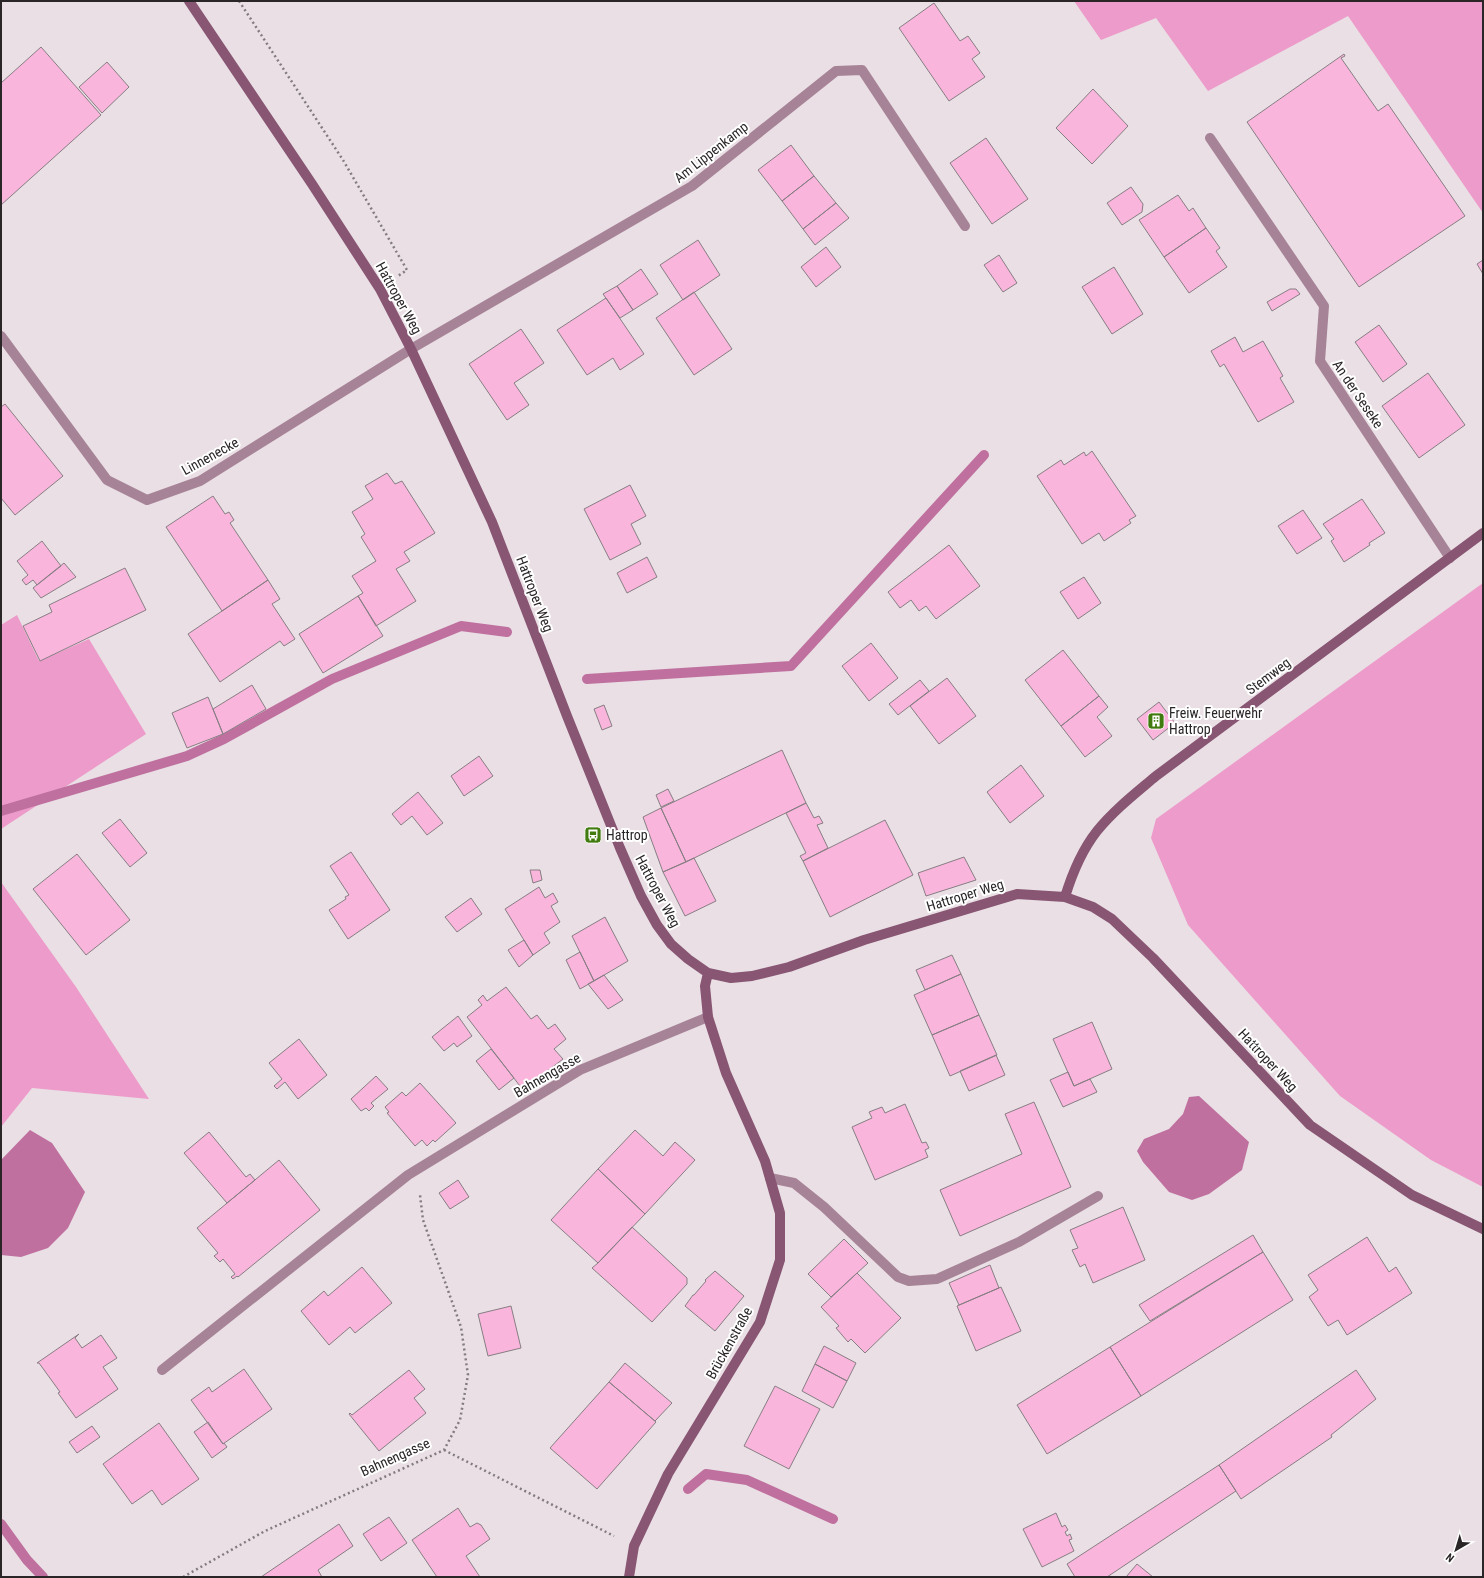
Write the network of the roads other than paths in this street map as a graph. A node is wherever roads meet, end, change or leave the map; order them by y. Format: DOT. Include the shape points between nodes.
graph roads {
  1 [pos="189,1"];
  2 [pos="1210,138"];
  3 [pos="965,226"];
  4 [pos="1,336"];
  5 [pos="411,350"];
  6 [pos="1483,534"];
  7 [pos="1450,558"];
  8 [pos="1065,897"];
  9 [pos="708,972"];
  10 [pos="708,1017"];
  11 [pos="770,1178"];
  12 [pos="1098,1196"];
  13 [pos="1483,1229"];
  14 [pos="162,1370"];
  15 [pos="629,1577"];
  1 -- 5 [label="main road, Hattroper Weg" via="380,288"];
  2 -- 7 [label="street, An der Seseke" via="1324,306 1320,361"];
  3 -- 5 [label="street, Am Lippenkamp" via="862,70 836,70 692,186"];
  4 -- 5 [label="street, Linnenecke" via="107,480 147,500 200,481"];
  5 -- 9 [label="main road, Hattroper Weg" via="492,522 617,842 641,896 671,944 688,960"];
  6 -- 7 [label="main road, Stemweg"];
  7 -- 8 [label="main road, Stemweg" via="1127,800 1097,830 1069,882"];
  8 -- 9 [label="main road, Hattroper Weg" via="1017,894 752,976 731,978"];
  8 -- 13 [label="main road, Hattroper Weg" via="1093,907 1112,919 1153,958 1310,1125 1412,1195"];
  9 -- 10 [label="main road, Brückenstraße" via="705,986"];
  10 -- 11 [label="main road, Brückenstraße" via="726,1073 765,1160"];
  10 -- 14 [label="street, Bahnengasse" via="580,1070 408,1175"];
  11 -- 12 [label="street" via="794,1183 824,1207 898,1277 909,1281 937,1279 1019,1242"];
  11 -- 15 [label="main road, Brückenstraße" via="780,1213 780,1260 760,1322 668,1474 634,1546"];
}
